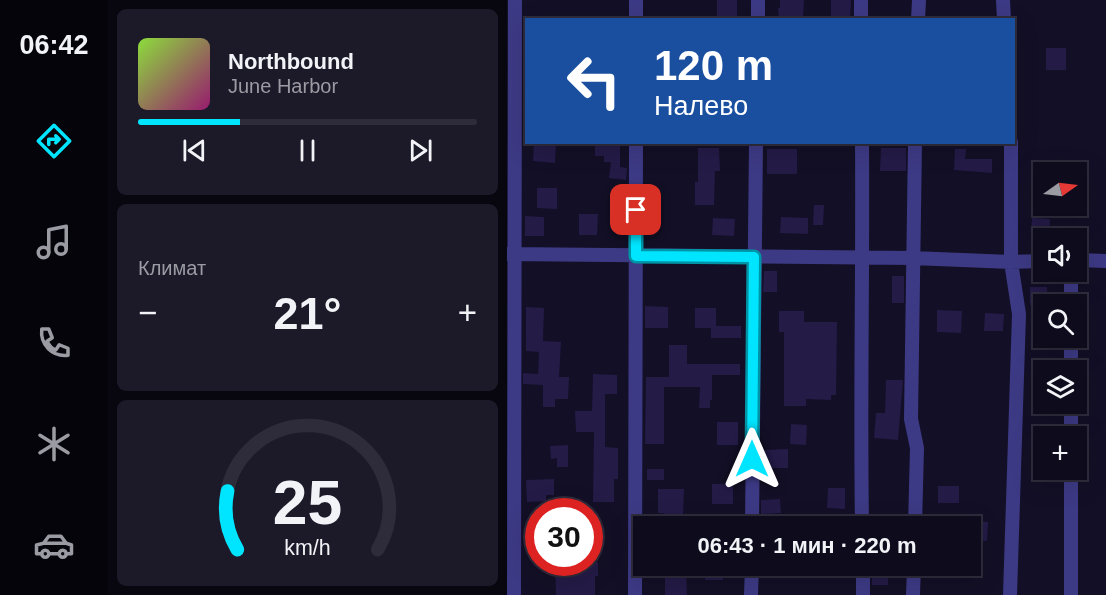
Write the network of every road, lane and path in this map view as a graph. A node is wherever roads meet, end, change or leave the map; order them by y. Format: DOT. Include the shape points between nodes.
graph roads {
  1 [pos="515,0"];
  2 [pos="636,0"];
  3 [pos="758,0"];
  4 [pos="919,0"];
  5 [pos="1003,0"];
  6 [pos="636,18"];
  7 [pos="758,18"];
  8 [pos="918,18"];
  9 [pos="1005,18"];
  10 [pos="636,144"];
  11 [pos="756,144"];
  12 [pos="862,144"];
  13 [pos="915,144"];
  14 [pos="1011,144"];
  15 [pos="510,254"];
  16 [pos="636,256"];
  17 [pos="754,257"];
  18 [pos="863,258"];
  19 [pos="913,258"];
  20 [pos="1087,260"];
  21 [pos="1033,261"];
  22 [pos="1106,261"];
  23 [pos="1011,262"];
  24 [pos="1071,480"];
  25 [pos="752,516"];
  26 [pos="862,516"];
  27 [pos="915,516"];
  28 [pos="751,576"];
  29 [pos="863,576"];
  30 [pos="914,576"];
  31 [pos="514,595"];
  32 [pos="635,595"];
  33 [pos="751,595"];
  34 [pos="863,595"];
  35 [pos="913,595"];
  36 [pos="1010,595"];
  37 [pos="1071,595"];
  1 -- 15 [label="street"];
  2 -- 6 [label="street"];
  3 -- 7 [label="street"];
  4 -- 8 [label="street"];
  5 -- 9 [label="street"];
  10 -- 16 [label="street"];
  11 -- 17 [label="street"];
  12 -- 18 [label="street"];
  13 -- 19 [label="street"];
  14 -- 23 [label="street"];
  15 -- 16 [label="street"];
  15 -- 31 [label="street"];
  16 -- 17 [label="street"];
  16 -- 32 [label="street"];
  17 -- 18 [label="street"];
  17 -- 25 [label="street"];
  18 -- 19 [label="street"];
  18 -- 26 [label="street"];
  19 -- 23 [label="street"];
  19 -- 27 [label="street" via="911,419 917,448"];
  20 -- 22 [label="street"];
  21 -- 23 [label="street"];
  23 -- 36 [label="street" via="1019,314"];
  24 -- 37 [label="street"];
  28 -- 33 [label="street"];
  29 -- 34 [label="street"];
  30 -- 35 [label="street"];
}
